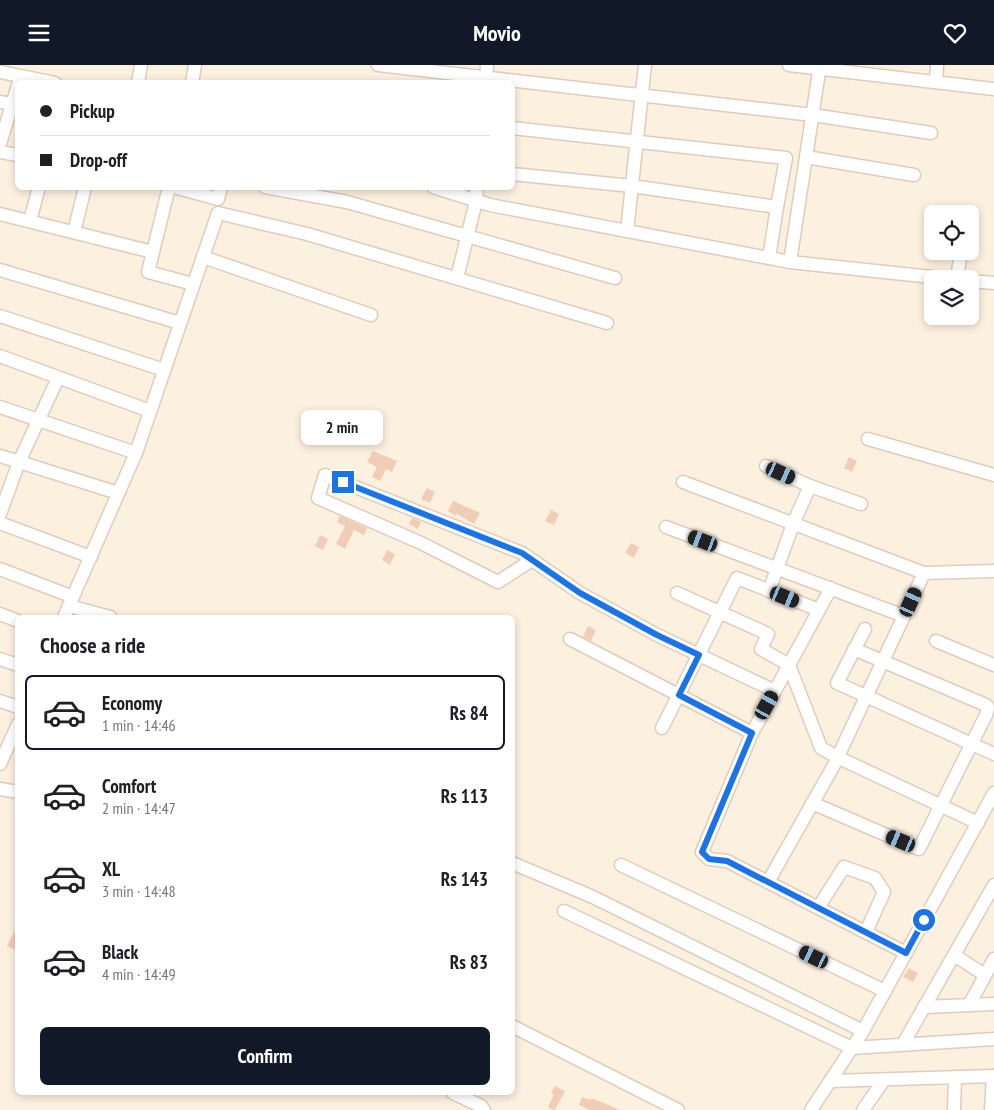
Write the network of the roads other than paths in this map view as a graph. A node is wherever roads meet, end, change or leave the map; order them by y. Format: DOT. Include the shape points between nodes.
graph roads {
  1 [pos="142,65"];
  2 [pos="195,65"];
  3 [pos="378,65"];
  4 [pos="645,65"];
  5 [pos="789,65"];
  6 [pos="937,65"];
  7 [pos="820,67"];
  8 [pos="0,72"];
  9 [pos="486,75"];
  10 [pos="20,77"];
  11 [pos="38,80"];
  12 [pos="139,80"];
  13 [pos="192,80"];
  14 [pos="936,82"];
  15 [pos="994,89"];
  16 [pos="15,90"];
  17 [pos="641,95"];
  18 [pos="10,103"];
  19 [pos="813,115"];
  20 [pos="515,128"];
  21 [pos="931,133"];
  22 [pos="637,141"];
  23 [pos="0,144"];
  24 [pos="0,152"];
  25 [pos="15,154"];
  26 [pos="806,157"];
  27 [pos="515,174"];
  28 [pos="914,175"];
  29 [pos="632,186"];
  30 [pos="38,190"];
  31 [pos="84,190"];
  32 [pos="168,190"];
  33 [pos="185,190"];
  34 [pos="220,190"];
  35 [pos="281,190"];
  36 [pos="442,190"];
  37 [pos="477,190"];
  38 [pos="476,201"];
  39 [pos="776,207"];
  40 [pos="0,214"];
  41 [pos="30,221"];
  42 [pos="627,231"];
  43 [pos="74,232"];
  44 [pos="467,237"];
  45 [pos="153,252"];
  46 [pos="203,257"];
  47 [pos="769,258"];
  48 [pos="790,262"];
  49 [pos="0,270"];
  50 [pos="924,276"];
  51 [pos="456,278"];
  52 [pos="615,278"];
  53 [pos="979,282"];
  54 [pos="994,283"];
  55 [pos="193,284"];
  56 [pos="370,315"];
  57 [pos="0,316"];
  58 [pos="180,323"];
  59 [pos="607,323"];
  60 [pos="0,356"];
  61 [pos="164,371"];
  62 [pos="58,378"];
  63 [pos="0,407"];
  64 [pos="150,411"];
  65 [pos="39,420"];
  66 [pos="868,439"];
  67 [pos="136,453"];
  68 [pos="0,456"];
  69 [pos="19,462"];
  70 [pos="766,466"];
  71 [pos="994,475"];
  72 [pos="683,482"];
  73 [pos="810,486"];
  74 [pos="118,493"];
  75 [pos="861,503"];
  76 [pos="0,514"];
  77 [pos="0,523"];
  78 [pos="794,524"];
  79 [pos="666,527"];
  80 [pos="91,557"];
  81 [pos="532,559"];
  82 [pos="777,568"];
  83 [pos="0,569"];
  84 [pos="994,571"];
  85 [pos="924,573"];
  86 [pos="831,588"];
  87 [pos="769,591"];
  88 [pos="678,593"];
  89 [pos="69,607"];
  90 [pos="819,610"];
  91 [pos="720,613"];
  92 [pos="0,615"];
  93 [pos="102,615"];
  94 [pos="904,616"];
  95 [pos="15,620"];
  96 [pos="865,629"];
  97 [pos="570,639"];
  98 [pos="936,641"];
  99 [pos="854,649"];
  100 [pos="699,655"];
  101 [pos="0,659"];
  102 [pos="883,661"];
  103 [pos="15,664"];
  104 [pos="789,665"];
  105 [pos="994,665"];
  106 [pos="775,691"];
  107 [pos="679,695"];
  108 [pos="867,696"];
  109 [pos="0,701"];
  110 [pos="15,706"];
  111 [pos="662,728"];
  112 [pos="15,729"];
  113 [pos="752,733"];
  114 [pos="972,744"];
  115 [pos="3,750"];
  116 [pos="994,754"];
  117 [pos="837,757"];
  118 [pos="0,764"];
  119 [pos="0,789"];
  120 [pos="15,792"];
  121 [pos="994,793"];
  122 [pos="812,803"];
  123 [pos="942,806"];
  124 [pos="978,823"];
  125 [pos="515,864"];
  126 [pos="621,865"];
  127 [pos="768,882"];
  128 [pos="994,885"];
  129 [pos="818,907"];
  130 [pos="564,911"];
  131 [pos="866,932"];
  132 [pos="906,953"];
  133 [pos="954,955"];
  134 [pos="991,967"];
  135 [pos="885,991"];
  136 [pos="994,1004"];
  137 [pos="969,1005"];
  138 [pos="924,1007"];
  139 [pos="515,1028"];
  140 [pos="863,1031"];
  141 [pos="994,1039"];
  142 [pos="903,1044"];
  143 [pos="852,1048"];
  144 [pos="993,1076"];
  145 [pos="955,1077"];
  146 [pos="884,1080"];
  147 [pos="830,1081"];
  148 [pos="457,1095"];
  149 [pos="484,1110"];
  150 [pos="678,1110"];
  151 [pos="811,1110"];
  152 [pos="863,1110"];
  153 [pos="954,1110"];
  154 [pos="991,1110"];
  1 -- 12 [label="street"];
  2 -- 13 [label="street"];
  3 -- 9 [label="street"];
  4 -- 17 [label="street"];
  5 -- 7 [label="street"];
  6 -- 14 [label="street"];
  7 -- 14 [label="street"];
  7 -- 19 [label="street"];
  8 -- 10 [label="street"];
  9 -- 17 [label="street"];
  10 -- 11 [label="street"];
  14 -- 15 [label="street"];
  16 -- 18 [label="street"];
  17 -- 19 [label="street"];
  17 -- 22 [label="street"];
  18 -- 23 [label="street"];
  19 -- 21 [label="street"];
  19 -- 26 [label="street"];
  20 -- 22 [label="street"];
  22 -- 29 [label="street"];
  22 -- 39 [label="street" via="786,158"];
  24 -- 25 [label="street"];
  26 -- 28 [label="street"];
  26 -- 48 [label="street"];
  27 -- 29 [label="street"];
  29 -- 39 [label="street"];
  29 -- 42 [label="street"];
  30 -- 41 [label="street"];
  31 -- 43 [label="street"];
  32 -- 45 [label="street"];
  33 -- 34 [label="street" via="218,199"];
  35 -- 44 [label="street" via="347,202"];
  36 -- 38 [label="street"];
  37 -- 38 [label="street"];
  38 -- 42 [label="street"];
  38 -- 44 [label="street"];
  39 -- 47 [label="street"];
  40 -- 41 [label="street"];
  41 -- 43 [label="street"];
  42 -- 47 [label="street"];
  43 -- 45 [label="street"];
  44 -- 51 [label="street"];
  44 -- 52 [label="street"];
  45 -- 55 [label="street" via="148,272"];
  46 -- 51 [label="street" via="218,213"];
  46 -- 55 [label="street"];
  46 -- 56 [label="street"];
  47 -- 48 [label="street"];
  48 -- 50 [label="street"];
  49 -- 58 [label="street"];
  51 -- 59 [label="street"];
  53 -- 54 [label="street"];
  55 -- 58 [label="street"];
  57 -- 61 [label="street"];
  58 -- 61 [label="street"];
  60 -- 62 [label="street"];
  61 -- 64 [label="street"];
  62 -- 64 [label="street"];
  62 -- 65 [label="street"];
  63 -- 65 [label="street"];
  64 -- 67 [label="street"];
  65 -- 67 [label="street"];
  65 -- 69 [label="street"];
  66 -- 71 [label="street"];
  67 -- 74 [label="street"];
  68 -- 69 [label="street"];
  69 -- 74 [label="street"];
  69 -- 76 [label="street"];
  70 -- 73 [label="street"];
  72 -- 78 [label="street"];
  73 -- 75 [label="street"];
  73 -- 78 [label="street"];
  74 -- 80 [label="street"];
  77 -- 80 [label="street"];
  78 -- 82 [label="street"];
  78 -- 85 [label="street"];
  79 -- 82 [label="street"];
  80 -- 89 [label="street"];
  81 -- 81 [label="street" via="443,520 325,475 318,498 421,543 498,582"];
  81 -- 100 [label="street" via="580,593"];
  82 -- 86 [label="street"];
  82 -- 87 [label="street"];
  83 -- 89 [label="street"];
  84 -- 85 [label="street"];
  85 -- 94 [label="street"];
  86 -- 90 [label="street"];
  86 -- 94 [label="street"];
  87 -- 90 [label="street"];
  87 -- 91 [label="street" via="737,578"];
  88 -- 91 [label="street"];
  89 -- 93 [label="street"];
  90 -- 104 [label="street"];
  91 -- 100 [label="street"];
  91 -- 104 [label="street" via="768,634 761,649"];
  92 -- 95 [label="street"];
  94 -- 102 [label="street"];
  96 -- 99 [label="street"];
  97 -- 107 [label="street"];
  98 -- 105 [label="street"];
  99 -- 102 [label="street"];
  99 -- 108 [label="street" via="837,683"];
  100 -- 106 [label="street"];
  100 -- 107 [label="street"];
  101 -- 103 [label="street"];
  102 -- 108 [label="street"];
  102 -- 114 [label="street" via="986,705 986,715"];
  104 -- 106 [label="street"];
  104 -- 117 [label="street" via="821,748"];
  106 -- 113 [label="street"];
  107 -- 111 [label="street"];
  107 -- 113 [label="street"];
  108 -- 114 [label="street"];
  108 -- 117 [label="street"];
  109 -- 110 [label="street"];
  112 -- 115 [label="street"];
  113 -- 127 [label="street" via="702,852 709,859 727,861"];
  114 -- 116 [label="street"];
  114 -- 123 [label="street"];
  115 -- 118 [label="street"];
  117 -- 122 [label="street"];
  117 -- 123 [label="street"];
  119 -- 120 [label="street"];
  121 -- 124 [label="street"];
  122 -- 123 [label="street" via="919,849"];
  122 -- 127 [label="street"];
  123 -- 124 [label="street"];
  124 -- 132 [label="street"];
  125 -- 140 [label="street" via="593,897"];
  126 -- 135 [label="street"];
  127 -- 129 [label="street"];
  128 -- 133 [label="street"];
  129 -- 131 [label="street"];
  129 -- 131 [label="street" via="844,867 875,878 884,892"];
  130 -- 143 [label="street"];
  131 -- 132 [label="street"];
  132 -- 135 [label="street"];
  133 -- 134 [label="street"];
  133 -- 138 [label="street"];
  134 -- 137 [label="street"];
  135 -- 140 [label="street"];
  136 -- 137 [label="street"];
  137 -- 138 [label="street"];
  138 -- 142 [label="street"];
  139 -- 150 [label="street"];
  140 -- 143 [label="street"];
  141 -- 142 [label="street"];
  142 -- 143 [label="street"];
  143 -- 147 [label="street"];
  144 -- 145 [label="street"];
  144 -- 154 [label="street"];
  145 -- 146 [label="street"];
  145 -- 153 [label="street"];
  146 -- 147 [label="street"];
  146 -- 152 [label="street"];
  147 -- 151 [label="street"];
  148 -- 149 [label="street"];
}
